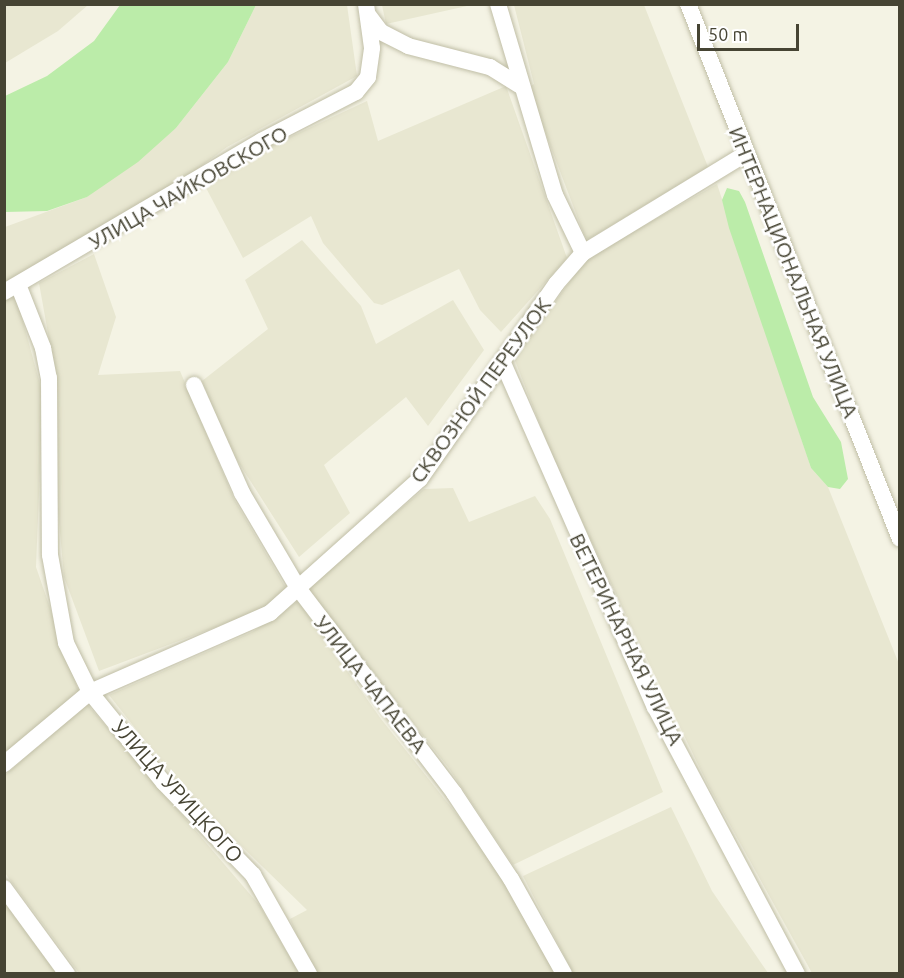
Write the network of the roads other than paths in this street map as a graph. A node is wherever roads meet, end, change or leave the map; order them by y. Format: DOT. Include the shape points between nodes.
graph roads {
  1 [pos="498,4"];
  2 [pos="688,4"];
  3 [pos="368,10"];
  4 [pos="519,85"];
  5 [pos="747,153"];
  6 [pos="583,253"];
  7 [pos="12,290"];
  8 [pos="503,363"];
  9 [pos="194,385"];
  10 [pos="900,539"];
  11 [pos="298,588"];
  12 [pos="90,692"];
  13 [pos="4,764"];
  14 [pos="4,888"];
  15 [pos="68,974"];
  16 [pos="309,974"];
  17 [pos="564,974"];
  18 [pos="797,974"];
  1 -- 4 [label="street"];
  2 -- 5 [label="street, ИНТЕРНАЦИОНАЛЬНАЯ УЛИЦА"];
  3 -- 4 [label="street" via="393,39 490,67"];
  3 -- 7 [label="street, УЛИЦА ЧАЙКОВСКОГО" via="372,48 368,77 337,104 261,141"];
  4 -- 6 [label="street" via="555,195"];
  5 -- 6 [label="street, СКВОЗНОЙ ПЕРЕУЛОК"];
  5 -- 10 [label="street, ИНТЕРНАЦИОНАЛЬНАЯ УЛИЦА"];
  6 -- 8 [label="street, СКВОЗНОЙ ПЕРЕУЛОК"];
  7 -- 12 [label="street, УЛИЦА УРИЦКОГО" via="43,348 49,378 46,472 57,611"];
  8 -- 11 [label="street, СКВОЗНОЙ ПЕРЕУЛОК" via="420,479"];
  8 -- 18 [label="street, ВЕТЕРИНАРНАЯ УЛИЦА" via="655,707"];
  9 -- 11 [label="street, УЛИЦА ЧАПАЕВА" via="242,494"];
  11 -- 12 [label="street, СКВОЗНОЙ ПЕРЕУЛОК" via="270,613"];
  11 -- 17 [label="street, УЛИЦА ЧАПАЕВА" via="454,793 512,879"];
  12 -- 13 [label="street, СКВОЗНОЙ ПЕРЕУЛОК"];
  12 -- 16 [label="street, УЛИЦА УРИЦКОГО" via="164,783 253,875"];
  14 -- 15 [label="street"];
}
